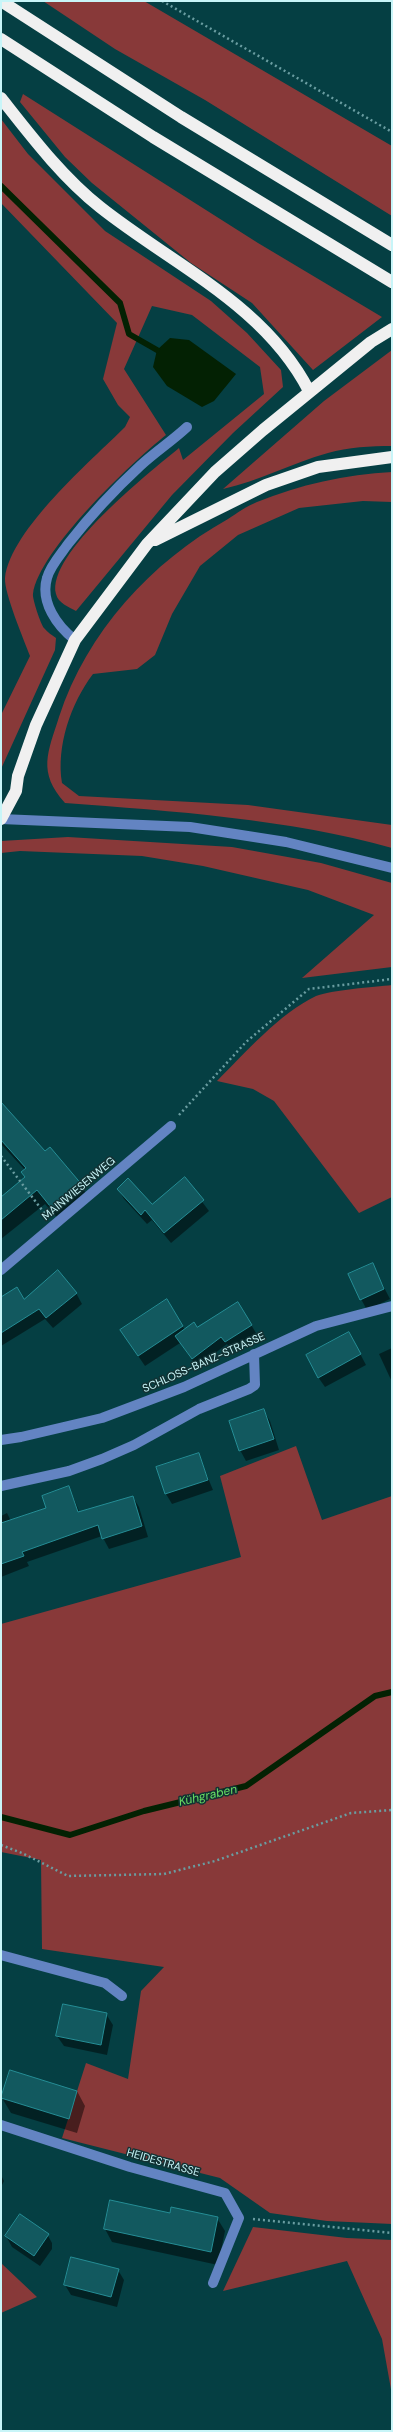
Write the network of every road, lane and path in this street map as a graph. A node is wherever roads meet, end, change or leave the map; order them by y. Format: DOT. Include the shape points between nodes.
graph roads {
  1 [pos="1,1"];
  2 [pos="162,1"];
  3 [pos="1,39"];
  4 [pos="1,98"];
  5 [pos="392,132"];
  6 [pos="392,245"];
  7 [pos="392,282"];
  8 [pos="392,329"];
  9 [pos="309,391"];
  10 [pos="187,427"];
  11 [pos="392,457"];
  12 [pos="146,544"];
  13 [pos="75,640"];
  14 [pos="1,819"];
  15 [pos="392,868"];
  16 [pos="392,979"];
  17 [pos="171,1126"];
  18 [pos="1,1156"];
  19 [pos="54,1226"];
  20 [pos="1,1270"];
  21 [pos="392,1306"];
  22 [pos="254,1354"];
  23 [pos="1,1440"];
  24 [pos="1,1486"];
  25 [pos="392,1810"];
  26 [pos="1,1845"];
  27 [pos="1,1954"];
  28 [pos="122,1996"];
  29 [pos="1,2125"];
  30 [pos="239,2218"];
  31 [pos="392,2233"];
  32 [pos="213,2283"];
  1 -- 6 [label="highway" via="181,117"];
  2 -- 5 [label="path"];
  3 -- 7 [label="highway" via="152,137"];
  4 -- 9 [label="highway" via="36,142 90,198 129,229 236,304 262,326 288,354"];
  8 -- 9 [label="highway" via="371,342"];
  9 -- 12 [label="highway" via="215,472"];
  10 -- 13 [label="street" via="140,466 88,519 60,555 47,578 47,597 52,616"];
  11 -- 12 [label="highway" via="318,467 266,485"];
  12 -- 13 [label="highway"];
  13 -- 14 [label="highway" via="36,725 16,791"];
  14 -- 15 [label="street" via="190,827 286,842"];
  16 -- 17 [label="path" via="309,989 246,1042"];
  17 -- 19 [label="street, MAINWIESENWEG"];
  18 -- 19 [label="path"];
  19 -- 20 [label="street, MAINWIESENWEG"];
  21 -- 22 [label="street, SCHLOSS-BANZ-STRASSE" via="316,1326"];
  22 -- 23 [label="street, SCHLOSS-BANZ-STRASSE" via="184,1387 102,1418"];
  22 -- 24 [label="street" via="255,1385 249,1389 199,1408 134,1445 102,1459 69,1471"];
  25 -- 26 [label="path" via="351,1814 215,1861 164,1874 68,1876"];
  27 -- 28 [label="street" via="105,1983"];
  29 -- 30 [label="street, HEIDESTRASSE" via="130,2167 225,2193"];
  30 -- 31 [label="path"];
  30 -- 32 [label="street"];
}
